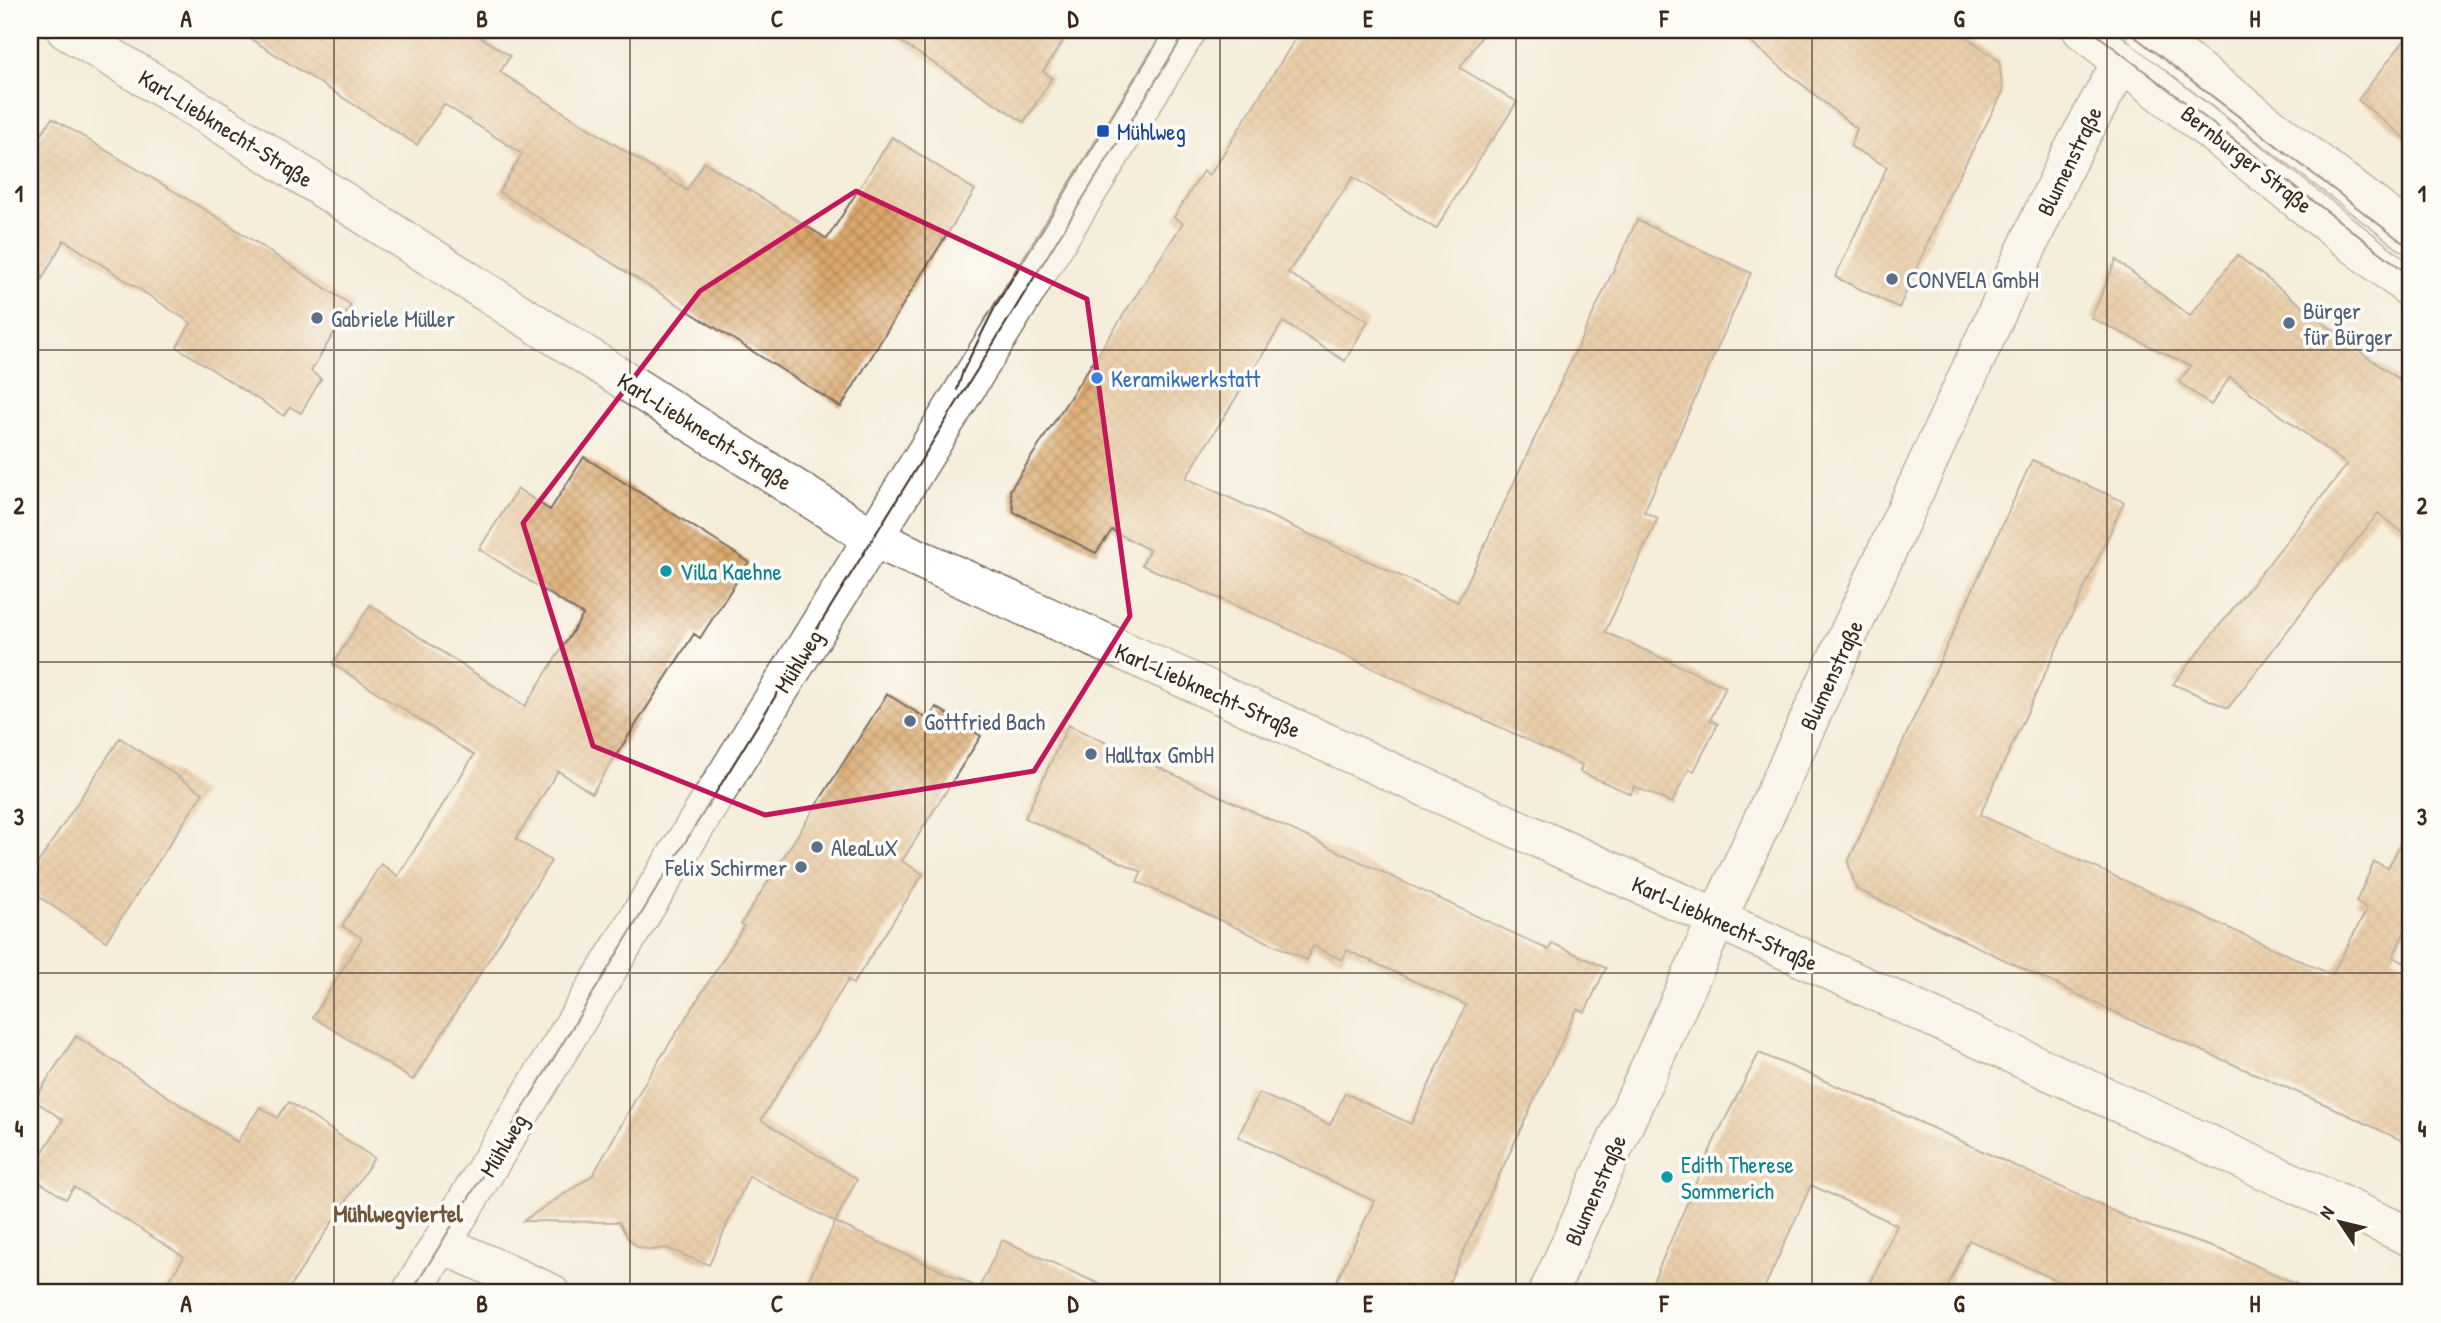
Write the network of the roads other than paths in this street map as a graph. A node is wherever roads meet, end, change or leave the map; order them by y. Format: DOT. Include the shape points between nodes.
graph roads {
  1 [pos="66,30"];
  2 [pos="1186,30"];
  3 [pos="2082,30"];
  4 [pos="2145,30"];
  5 [pos="2122,61"];
  6 [pos="2411,234"];
  7 [pos="2411,289"];
  8 [pos="873,538"];
  9 [pos="1717,919"];
  10 [pos="2411,1237"];
  11 [pos="442,1244"];
  12 [pos="411,1293"];
  13 [pos="550,1293"];
  14 [pos="1548,1293"];
  1 -- 8 [label="street, Karl-Liebknecht-Straße"];
  2 -- 8 [label="street, Mühlweg"];
  3 -- 5 [label="street, Bernburger Straße"];
  4 -- 6 [label="street, Bernburger Straße"];
  5 -- 7 [label="street, Bernburger Straße"];
  5 -- 9 [label="street, Blumenstraße" via="2067,162"];
  8 -- 9 [label="street, Karl-Liebknecht-Straße"];
  8 -- 11 [label="street, Mühlweg"];
  9 -- 10 [label="street, Karl-Liebknecht-Straße"];
  9 -- 14 [label="street, Blumenstraße"];
  11 -- 12 [label="street, Mühlweg"];
  11 -- 13 [label="street"];
}
